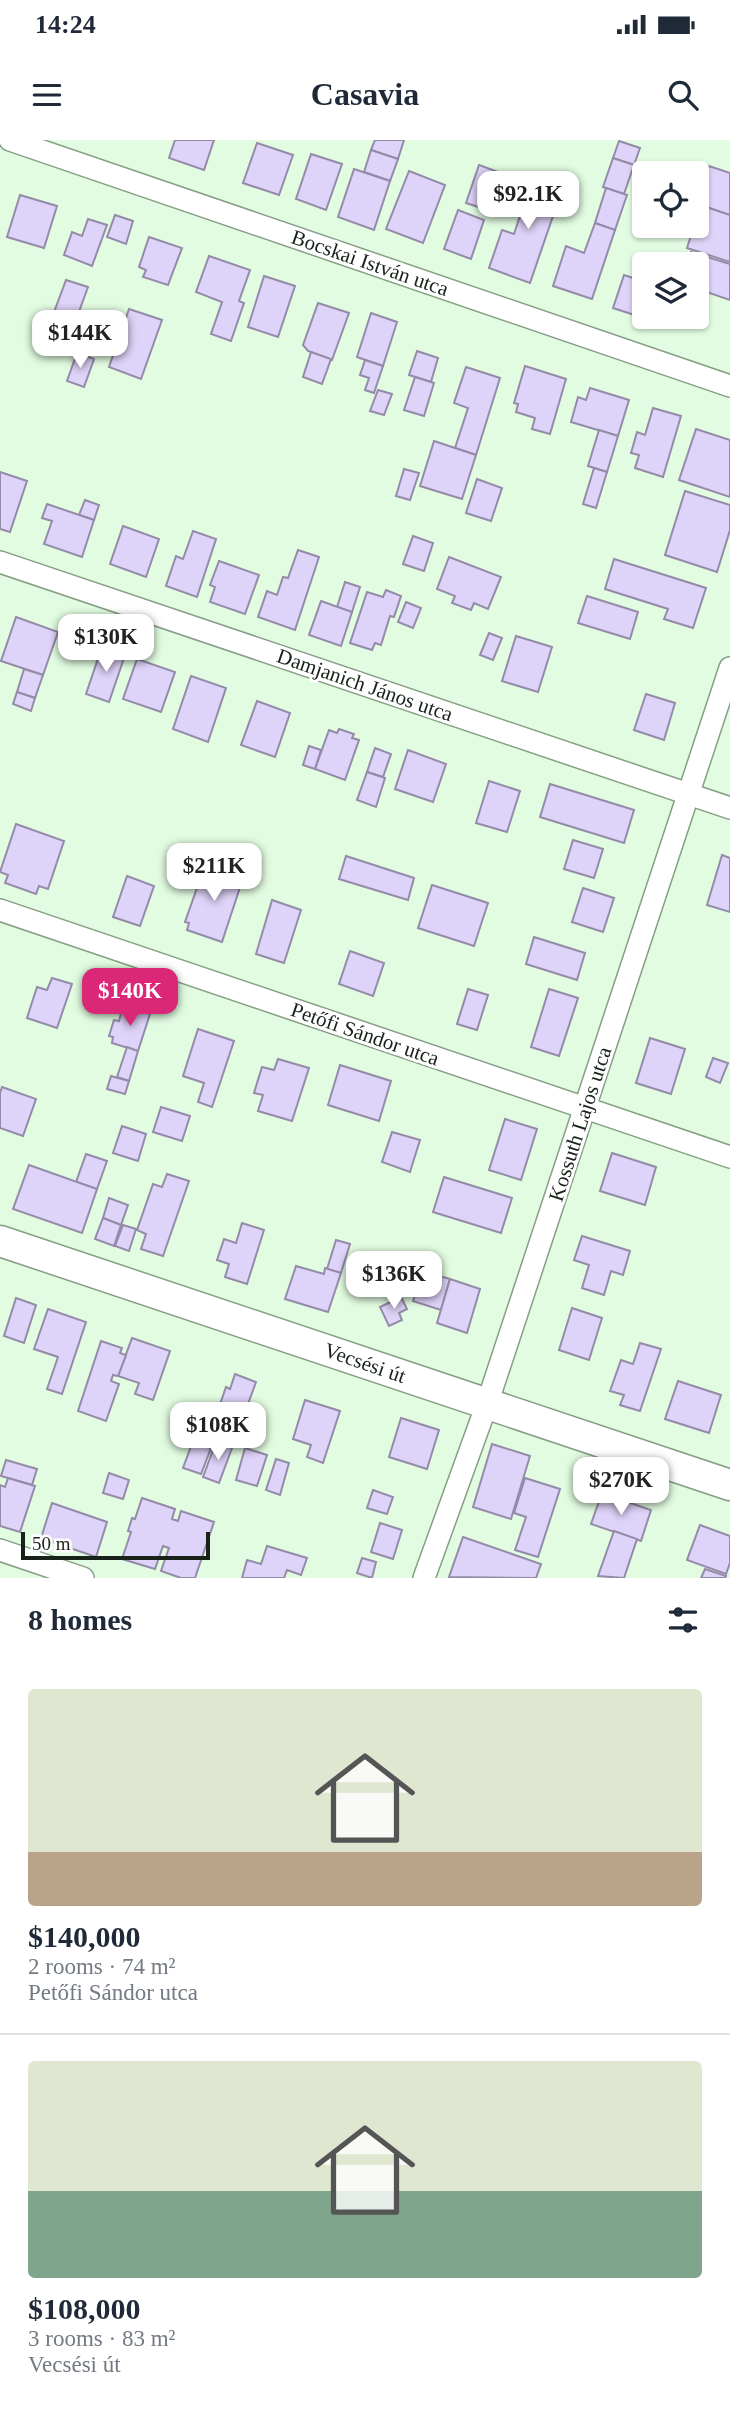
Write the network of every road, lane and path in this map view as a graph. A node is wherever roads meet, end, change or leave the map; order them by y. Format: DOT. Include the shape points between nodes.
graph roads {
  1 [pos="10,140"];
  2 [pos="730,386"];
  3 [pos="0,562"];
  4 [pos="730,668"];
  5 [pos="689,795"];
  6 [pos="730,808"];
  7 [pos="0,910"];
  8 [pos="585,1108"];
  9 [pos="730,1157"];
  10 [pos="0,1241"];
  11 [pos="487,1404"];
  12 [pos="730,1485"];
  13 [pos="0,1550"];
  14 [pos="83,1578"];
  15 [pos="424,1578"];
  1 -- 2 [label="street, Bocskai István utca"];
  3 -- 5 [label="street, Damjanich János utca"];
  4 -- 5 [label="street, Kossuth Lajos utca"];
  5 -- 6 [label="street, Damjanich János utca"];
  5 -- 8 [label="street, Kossuth Lajos utca"];
  7 -- 8 [label="street, Petőfi Sándor utca"];
  8 -- 9 [label="street, Petőfi Sándor utca"];
  8 -- 11 [label="street, Kossuth Lajos utca"];
  10 -- 11 [label="main road, Vecsési út"];
  11 -- 12 [label="main road, Vecsési út"];
  11 -- 15 [label="street, Kossuth Lajos utca"];
  13 -- 14 [label="street"];
}
